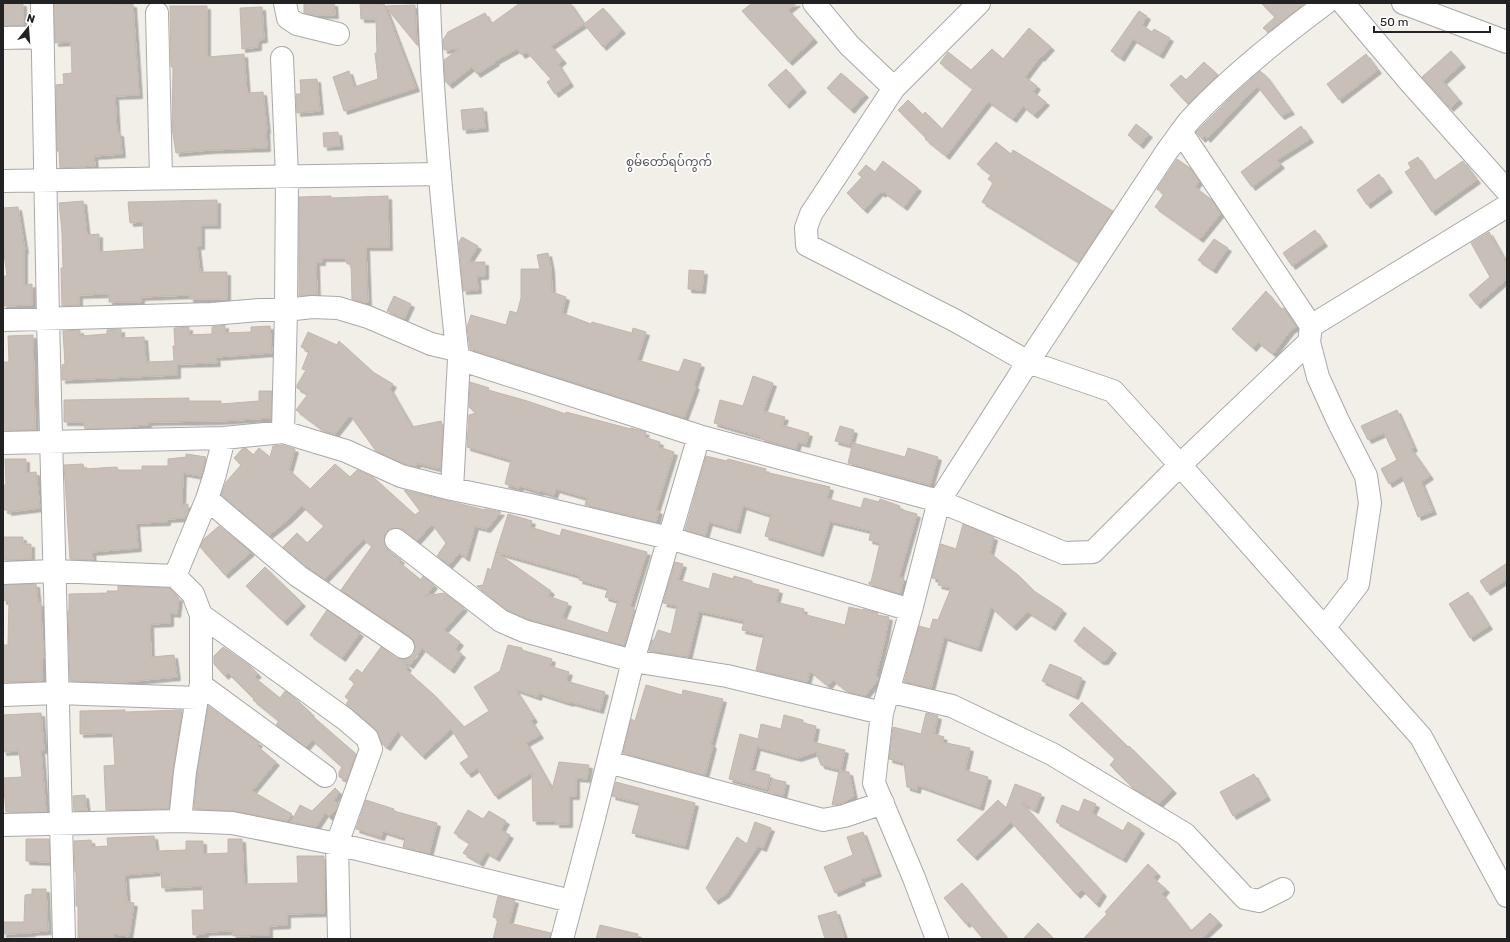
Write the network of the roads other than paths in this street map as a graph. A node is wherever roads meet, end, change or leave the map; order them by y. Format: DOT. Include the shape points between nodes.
graph roads {
  1 [pos="42,3"];
  2 [pos="285,3"];
  3 [pos="429,3"];
  4 [pos="814,3"];
  5 [pos="979,3"];
  6 [pos="1326,3"];
  7 [pos="1343,3"];
  8 [pos="1403,3"];
  9 [pos="157,13"];
  10 [pos="338,34"];
  11 [pos="42,37"];
  12 [pos="3,38"];
  13 [pos="1507,42"];
  14 [pos="282,58"];
  15 [pos="894,88"];
  16 [pos="1181,132"];
  17 [pos="440,174"];
  18 [pos="287,176"];
  19 [pos="161,178"];
  20 [pos="45,180"];
  21 [pos="3,181"];
  22 [pos="1507,190"];
  23 [pos="1507,206"];
  24 [pos="286,310"];
  25 [pos="48,319"];
  26 [pos="3,320"];
  27 [pos="1310,334"];
  28 [pos="458,355"];
  29 [pos="1028,362"];
  30 [pos="283,432"];
  31 [pos="699,436"];
  32 [pos="224,438"];
  33 [pos="51,442"];
  34 [pos="3,443"];
  35 [pos="1180,465"];
  36 [pos="452,489"];
  37 [pos="207,499"];
  38 [pos="939,501"];
  39 [pos="668,538"];
  40 [pos="396,540"];
  41 [pos="54,571"];
  42 [pos="3,572"];
  43 [pos="175,576"];
  44 [pos="911,610"];
  45 [pos="201,615"];
  46 [pos="1324,628"];
  47 [pos="403,647"];
  48 [pos="632,661"];
  49 [pos="199,691"];
  50 [pos="888,691"];
  51 [pos="58,693"];
  52 [pos="3,695"];
  53 [pos="882,713"];
  54 [pos="608,762"];
  55 [pos="325,776"];
  56 [pos="883,803"];
  57 [pos="180,821"];
  58 [pos="61,824"];
  59 [pos="3,825"];
  60 [pos="338,844"];
  61 [pos="1283,889"];
  62 [pos="1507,896"];
  63 [pos="572,901"];
  64 [pos="64,939"];
  65 [pos="339,939"];
  66 [pos="562,939"];
  67 [pos="937,939"];
  1 -- 11 [label="street"];
  2 -- 10 [label="street" via="288,18 297,24"];
  3 -- 17 [label="street"];
  4 -- 15 [label="street" via="849,45"];
  5 -- 15 [label="street"];
  6 -- 16 [label="street" via="1225,86"];
  7 -- 22 [label="street"];
  8 -- 13 [label="street"];
  9 -- 19 [label="street"];
  11 -- 12 [label="street"];
  11 -- 20 [label="street"];
  14 -- 18 [label="street"];
  15 -- 29 [label="street" via="811,214 806,228 807,245 956,321"];
  16 -- 27 [label="street"];
  16 -- 29 [label="street"];
  17 -- 18 [label="street"];
  17 -- 28 [label="street"];
  18 -- 19 [label="street"];
  18 -- 24 [label="street"];
  19 -- 20 [label="street"];
  20 -- 21 [label="street"];
  20 -- 25 [label="street"];
  23 -- 27 [label="street"];
  24 -- 25 [label="street"];
  24 -- 28 [label="street" via="338,308 368,317"];
  24 -- 30 [label="street"];
  25 -- 26 [label="street"];
  25 -- 33 [label="street"];
  27 -- 35 [label="street"];
  27 -- 46 [label="street" via="1318,377 1366,476 1370,503 1358,584"];
  28 -- 31 [label="street"];
  28 -- 36 [label="street"];
  29 -- 35 [label="street" via="1113,391"];
  29 -- 38 [label="street"];
  30 -- 32 [label="street"];
  30 -- 36 [label="street" via="346,451 402,476"];
  31 -- 38 [label="street"];
  31 -- 39 [label="street"];
  32 -- 33 [label="street"];
  32 -- 37 [label="street"];
  33 -- 34 [label="street"];
  33 -- 41 [label="street"];
  35 -- 38 [label="street" via="1093,552 1064,553"];
  35 -- 46 [label="street"];
  36 -- 39 [label="street"];
  37 -- 43 [label="street"];
  37 -- 47 [label="street" via="298,576"];
  38 -- 44 [label="street"];
  39 -- 44 [label="street"];
  39 -- 48 [label="street"];
  40 -- 48 [label="street" via="501,621 524,631"];
  41 -- 42 [label="street"];
  41 -- 43 [label="street"];
  41 -- 51 [label="street"];
  43 -- 45 [label="street" via="192,594"];
  44 -- 50 [label="street"];
  45 -- 49 [label="street"];
  45 -- 60 [label="street" via="345,719 367,738 371,749"];
  46 -- 62 [label="street" via="1421,737"];
  48 -- 53 [label="street" via="727,676"];
  48 -- 54 [label="street"];
  49 -- 51 [label="street"];
  49 -- 55 [label="street"];
  49 -- 57 [label="street" via="185,772"];
  50 -- 53 [label="street"];
  50 -- 61 [label="street" via="952,706 1052,754 1185,834 1245,898 1259,900"];
  51 -- 52 [label="street"];
  51 -- 58 [label="street"];
  53 -- 56 [label="street" via="874,782"];
  54 -- 56 [label="street" via="823,820"];
  54 -- 63 [label="street"];
  56 -- 67 [label="street"];
  57 -- 58 [label="street"];
  57 -- 60 [label="street" via="232,823"];
  58 -- 59 [label="street"];
  58 -- 64 [label="street"];
  60 -- 63 [label="street"];
  60 -- 65 [label="street"];
  63 -- 66 [label="street"];
}
